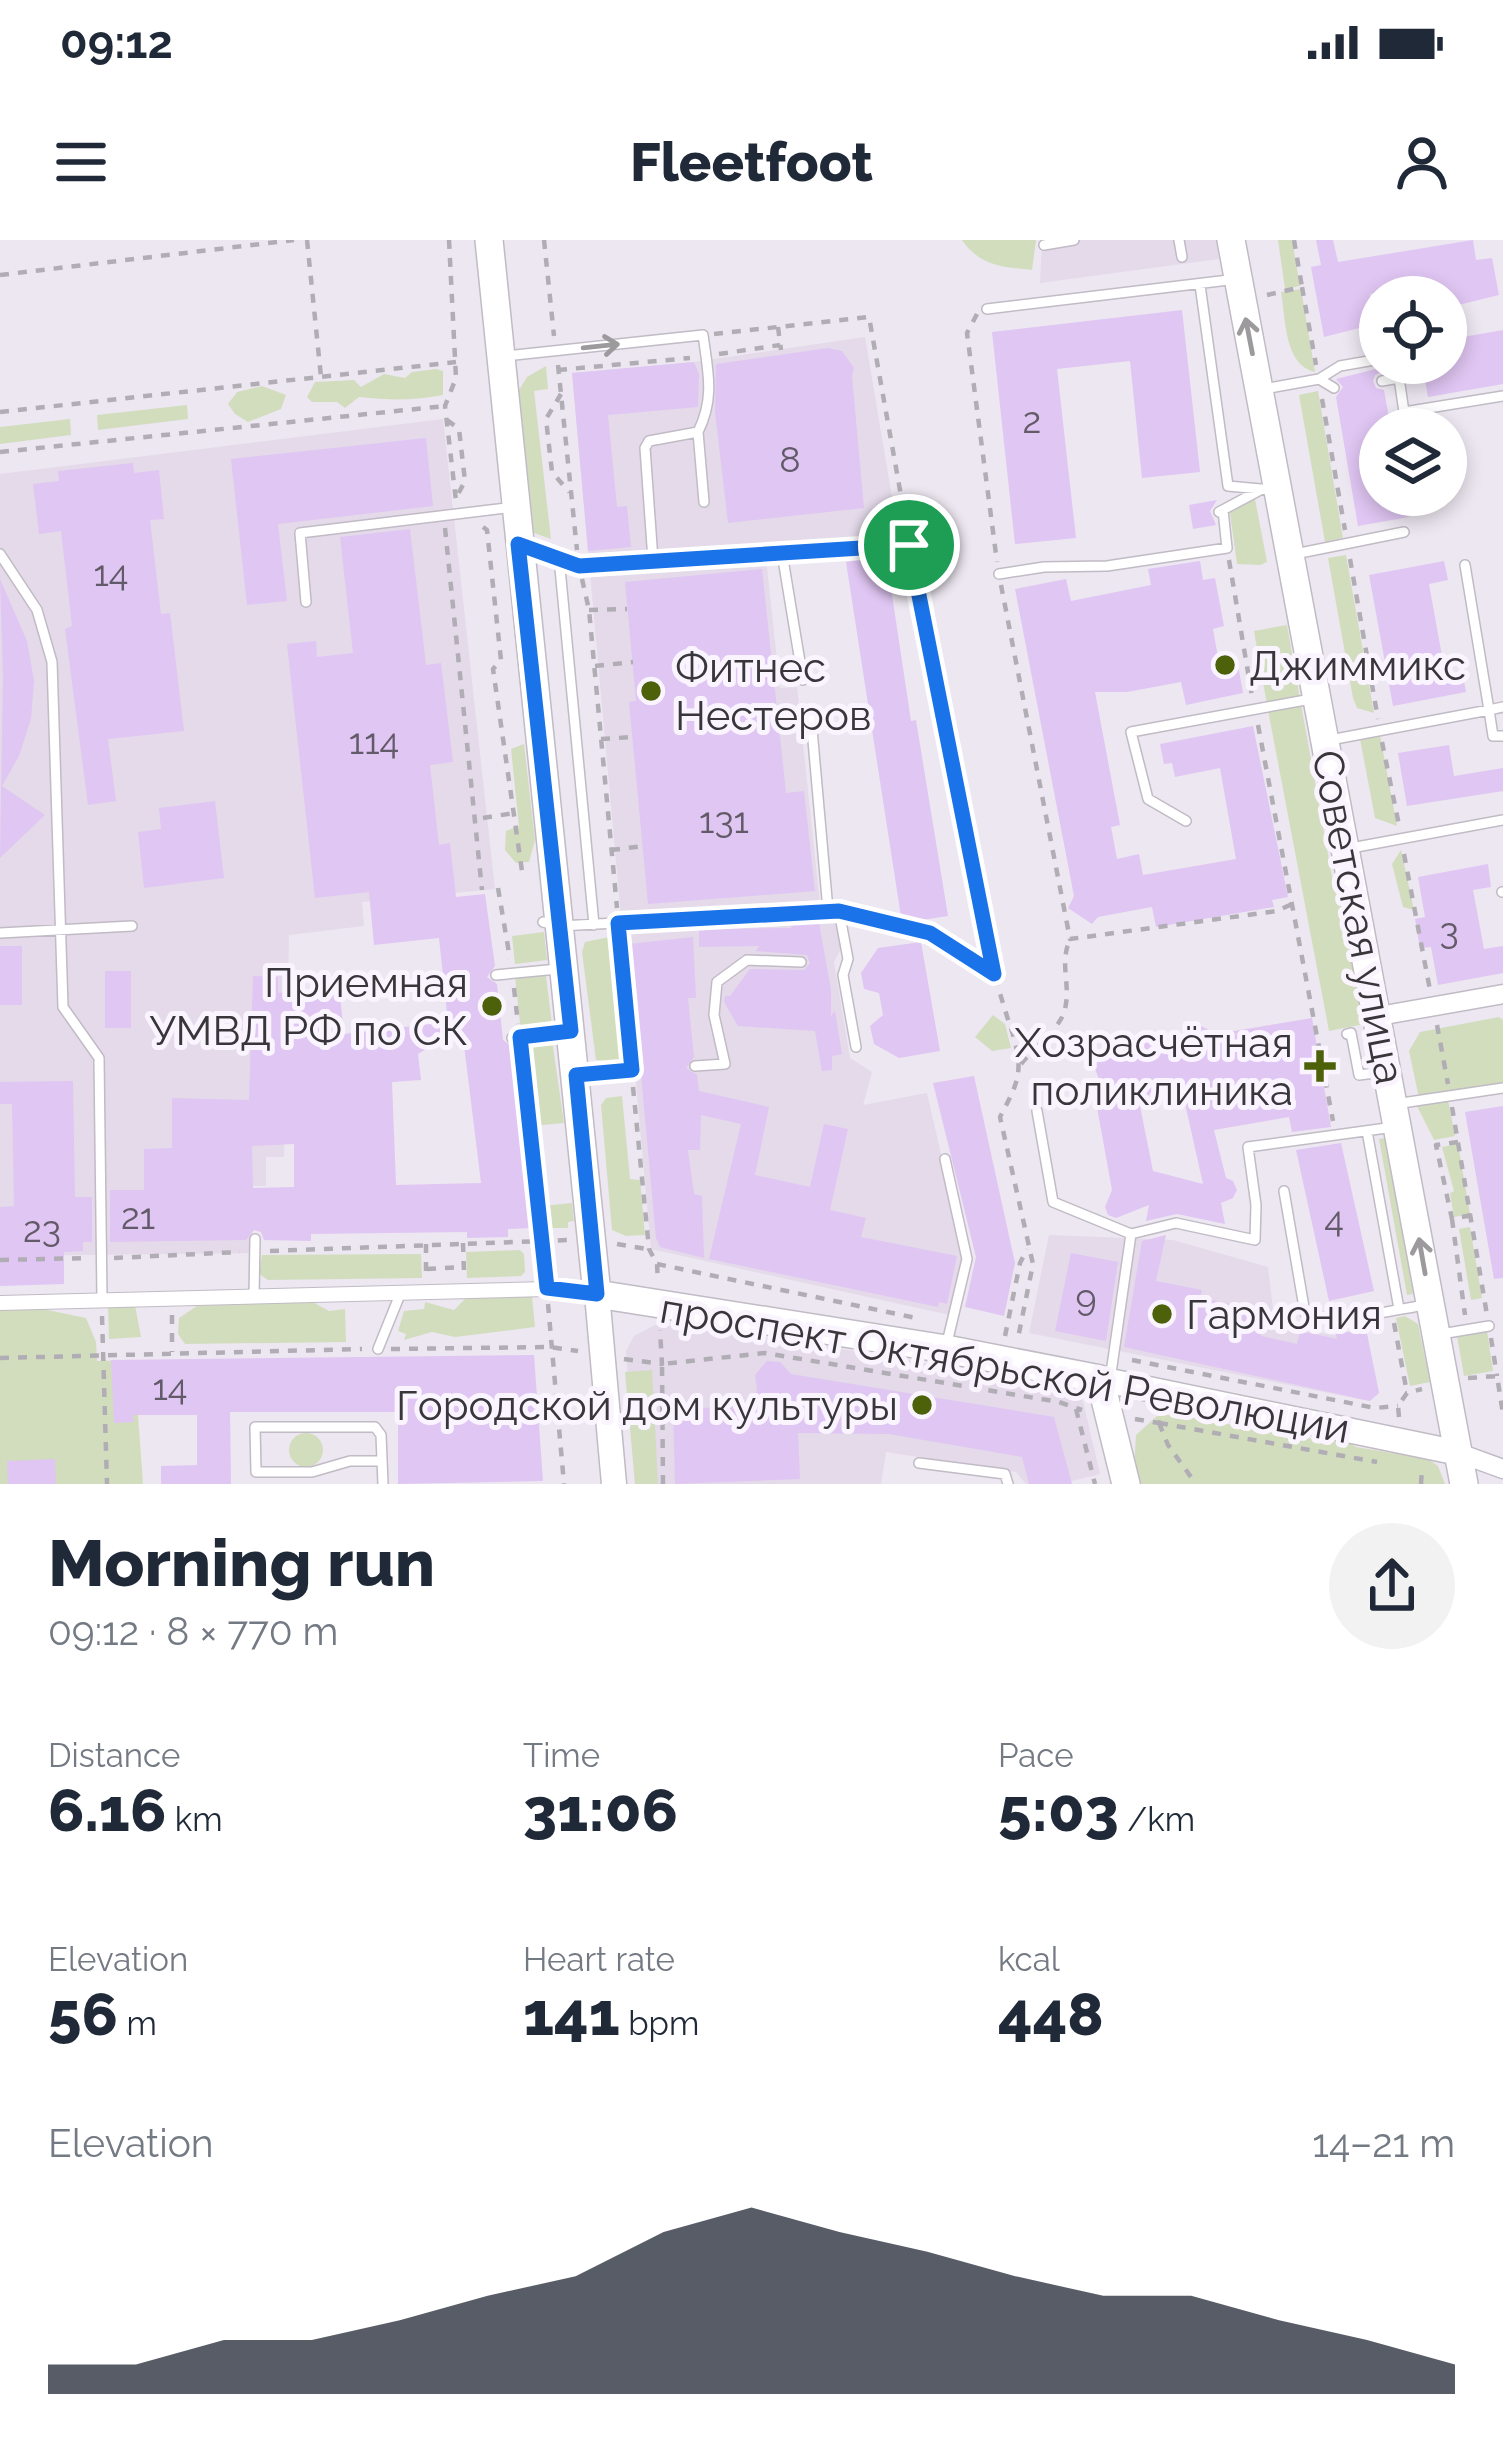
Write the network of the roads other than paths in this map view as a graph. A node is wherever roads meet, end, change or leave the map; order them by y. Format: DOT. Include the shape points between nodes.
graph roads {
  1 [pos="489,240"];
  2 [pos="1074,240"];
  3 [pos="1179,240"];
  4 [pos="1231,240"];
  5 [pos="1044,245"];
  6 [pos="1182,257"];
  7 [pos="1238,279"];
  8 [pos="1200,285"];
  9 [pos="987,309"];
  10 [pos="500,356"];
  11 [pos="1359,363"];
  12 [pos="1318,379"];
  13 [pos="1400,384"];
  14 [pos="1334,388"];
  15 [pos="1259,390"];
  16 [pos="1503,396"];
  17 [pos="698,432"];
  18 [pos="1270,489"];
  19 [pos="704,502"];
  20 [pos="514,507"];
  21 [pos="1404,532"];
  22 [pos="518,544"];
  23 [pos="0,554"];
  24 [pos="1290,555"];
  25 [pos="559,558"];
  26 [pos="653,560"];
  27 [pos="1465,565"];
  28 [pos="999,574"];
  29 [pos="306,602"];
  30 [pos="803,680"];
  31 [pos="1316,698"];
  32 [pos="1503,707"];
  33 [pos="1489,710"];
  34 [pos="811,718"];
  35 [pos="1503,736"];
  36 [pos="1324,741"];
  37 [pos="1503,820"];
  38 [pos="1186,821"];
  39 [pos="1346,850"];
  40 [pos="833,910"];
  41 [pos="551,924"];
  42 [pos="594,925"];
  43 [pos="132,926"];
  44 [pos="62,930"];
  45 [pos="0,933"];
  46 [pos="801,962"];
  47 [pos="564,968"];
  48 [pos="496,976"];
  49 [pos="1503,994"];
  50 [pos="1379,1016"];
  51 [pos="571,1031"];
  52 [pos="1346,1034"];
  53 [pos="516,1038"];
  54 [pos="856,1047"];
  55 [pos="695,1066"];
  56 [pos="1388,1071"];
  57 [pos="576,1075"];
  58 [pos="632,1075"];
  59 [pos="1503,1088"];
  60 [pos="1037,1111"];
  61 [pos="1397,1115"];
  62 [pos="1367,1131"];
  63 [pos="945,1160"];
  64 [pos="1284,1191"];
  65 [pos="1132,1234"];
  66 [pos="254,1245"];
  67 [pos="401,1292"];
  68 [pos="597,1294"];
  69 [pos="254,1296"];
  70 [pos="101,1299"];
  71 [pos="0,1303"];
  72 [pos="1430,1304"];
  73 [pos="1396,1310"];
  74 [pos="1489,1326"];
  75 [pos="1436,1335"];
  76 [pos="946,1348"];
  77 [pos="378,1349"];
  78 [pos="1105,1380"];
  79 [pos="1459,1454"];
  80 [pos="382,1460"];
  81 [pos="919,1463"];
  82 [pos="1500,1470"];
  83 [pos="382,1484"];
  84 [pos="614,1484"];
  85 [pos="1008,1484"];
  86 [pos="1126,1484"];
  87 [pos="1464,1484"];
  1 -- 10 [label="main road"];
  2 -- 5 [label="lane"];
  3 -- 6 [label="lane"];
  4 -- 7 [label="main road, Советская улица"];
  7 -- 8 [label="lane"];
  15 -- 7 [label="main road, Советская улица, one-way"];
  8 -- 9 [label="lane"];
  8 -- 18 [label="lane" via="1228,486"];
  10 -- 17 [label="lane, one-way" via="703,335 712,390"];
  10 -- 20 [label="main road"];
  11 -- 12 [label="lane"];
  12 -- 14 [label="lane"];
  12 -- 15 [label="lane"];
  13 -- 16 [label="lane" via="1404,412"];
  15 -- 18 [label="main road, Советская улица"];
  17 -- 19 [label="lane"];
  17 -- 26 [label="lane" via="645,448"];
  18 -- 24 [label="main road, Советская улица"];
  18 -- 28 [label="lane" via="1221,511 1227,548"];
  20 -- 22 [label="main road"];
  20 -- 29 [label="lane" via="300,533"];
  21 -- 24 [label="lane"];
  22 -- 25 [label="lane"];
  22 -- 41 [label="main road"];
  23 -- 44 [label="lane" via="37,610 52,662"];
  24 -- 31 [label="main road, Советская улица" via="1290,594"];
  25 -- 26 [label="lane" via="579,566"];
  25 -- 42 [label="lane"];
  26 -- 30 [label="lane" via="786,552"];
  27 -- 33 [label="lane"];
  31 -- 36 [label="main road, Советская улица"];
  31 -- 38 [label="lane" via="1131,732 1148,799"];
  32 -- 33 [label="lane"];
  33 -- 35 [label="lane" via="1493,736"];
  33 -- 36 [label="lane"];
  34 -- 40 [label="lane"];
  36 -- 39 [label="main road, Советская улица"];
  37 -- 39 [label="lane"];
  39 -- 50 [label="main road, Советская улица"];
  40 -- 42 [label="lane"];
  40 -- 54 [label="lane" via="848,959 843,975"];
  41 -- 42 [label="lane"];
  41 -- 47 [label="main road"];
  43 -- 44 [label="lane"];
  44 -- 45 [label="lane"];
  44 -- 70 [label="lane" via="63,1007 99,1058"];
  46 -- 55 [label="lane" via="747,960 717,982 714,1015 725,1064"];
  47 -- 48 [label="lane"];
  47 -- 51 [label="main road"];
  49 -- 50 [label="street"];
  50 -- 56 [label="main road, Советская улица"];
  51 -- 53 [label="lane"];
  51 -- 57 [label="main road"];
  52 -- 56 [label="lane" via="1359,1075"];
  56 -- 61 [label="main road, Советская улица"];
  57 -- 58 [label="lane"];
  57 -- 68 [label="main road" via="576,1159"];
  59 -- 61 [label="lane"];
  60 -- 65 [label="lane" via="1053,1202"];
  61 -- 62 [label="lane"];
  72 -- 61 [label="main road, Советская улица, one-way"];
  62 -- 65 [label="lane" via="1248,1148 1255,1240 1176,1223"];
  62 -- 73 [label="lane"];
  63 -- 76 [label="lane" via="967,1259"];
  64 -- 73 [label="lane" via="1305,1313"];
  65 -- 78 [label="lane"];
  66 -- 69 [label="lane"];
  67 -- 68 [label="street, проспект Октябрьской Революции"];
  67 -- 69 [label="street, проспект Октябрьской Революции"];
  67 -- 77 [label="lane"];
  68 -- 76 [label="main road, проспект Октябрьской Революции"];
  68 -- 84 [label="street"];
  69 -- 70 [label="street, проспект Октябрьской Революции"];
  70 -- 71 [label="street, проспект Октябрьской Революции"];
  72 -- 73 [label="lane"];
  72 -- 75 [label="main road, Советская улица"];
  74 -- 75 [label="lane"];
  75 -- 79 [label="main road, Советская улица"];
  76 -- 78 [label="main road, проспект Октябрьской Революции"];
  78 -- 79 [label="street, проспект Октябрьской Революции" via="1148,1376"];
  78 -- 86 [label="main road"];
  79 -- 82 [label="street, проспект Октябрьской Революции"];
  79 -- 87 [label="main road, Советская улица"];
  80 -- 80 [label="lane" via="375,1427 255,1427 256,1472"];
  80 -- 83 [label="lane"];
  81 -- 85 [label="lane" via="1005,1474"];
}
